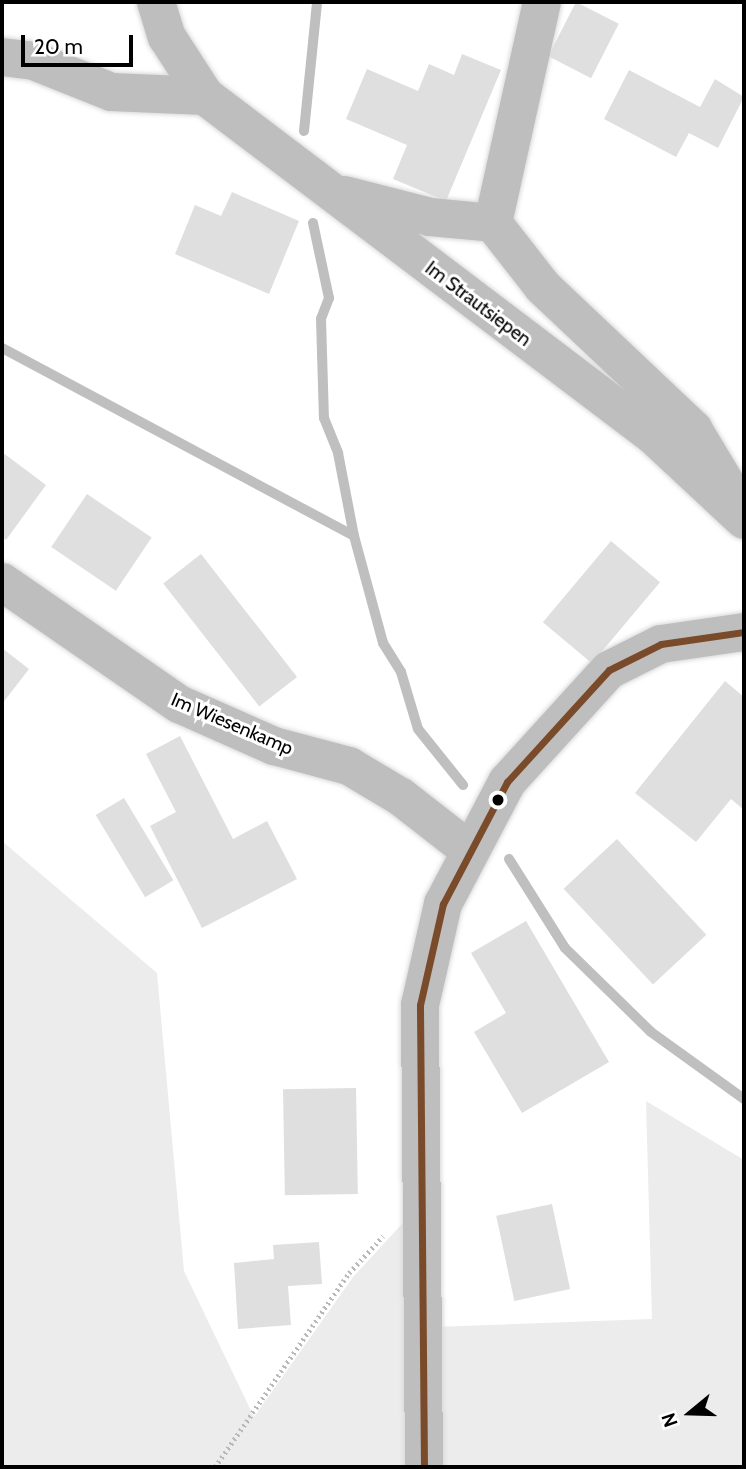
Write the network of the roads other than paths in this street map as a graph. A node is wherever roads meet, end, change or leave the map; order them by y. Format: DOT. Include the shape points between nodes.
graph roads {
  1 [pos="156,2"];
  2 [pos="542,2"];
  3 [pos="2,57"];
  4 [pos="205,96"];
  5 [pos="329,191"];
  6 [pos="493,223"];
  7 [pos="744,518"];
  8 [pos="2,582"];
  9 [pos="744,632"];
  10 [pos="469,850"];
  11 [pos="424,1467"];
  1 -- 4 [label="street, Im Strautsiepen" via="167,37"];
  2 -- 6 [label="street"];
  3 -- 4 [label="street" via="34,61 111,92"];
  4 -- 5 [label="street, Im Strautsiepen"];
  5 -- 6 [label="street" via="430,217"];
  5 -- 7 [label="street, Im Strautsiepen" via="654,436"];
  6 -- 7 [label="street, Im Strautsiepen" via="542,287 693,429"];
  8 -- 10 [label="street, Im Wiesenkamp" via="179,704 274,746 349,766 401,797"];
  9 -- 10 [label="street" via="661,644 608,670 507,782"];
  10 -- 11 [label="street" via="443,904 420,1005"];
}
